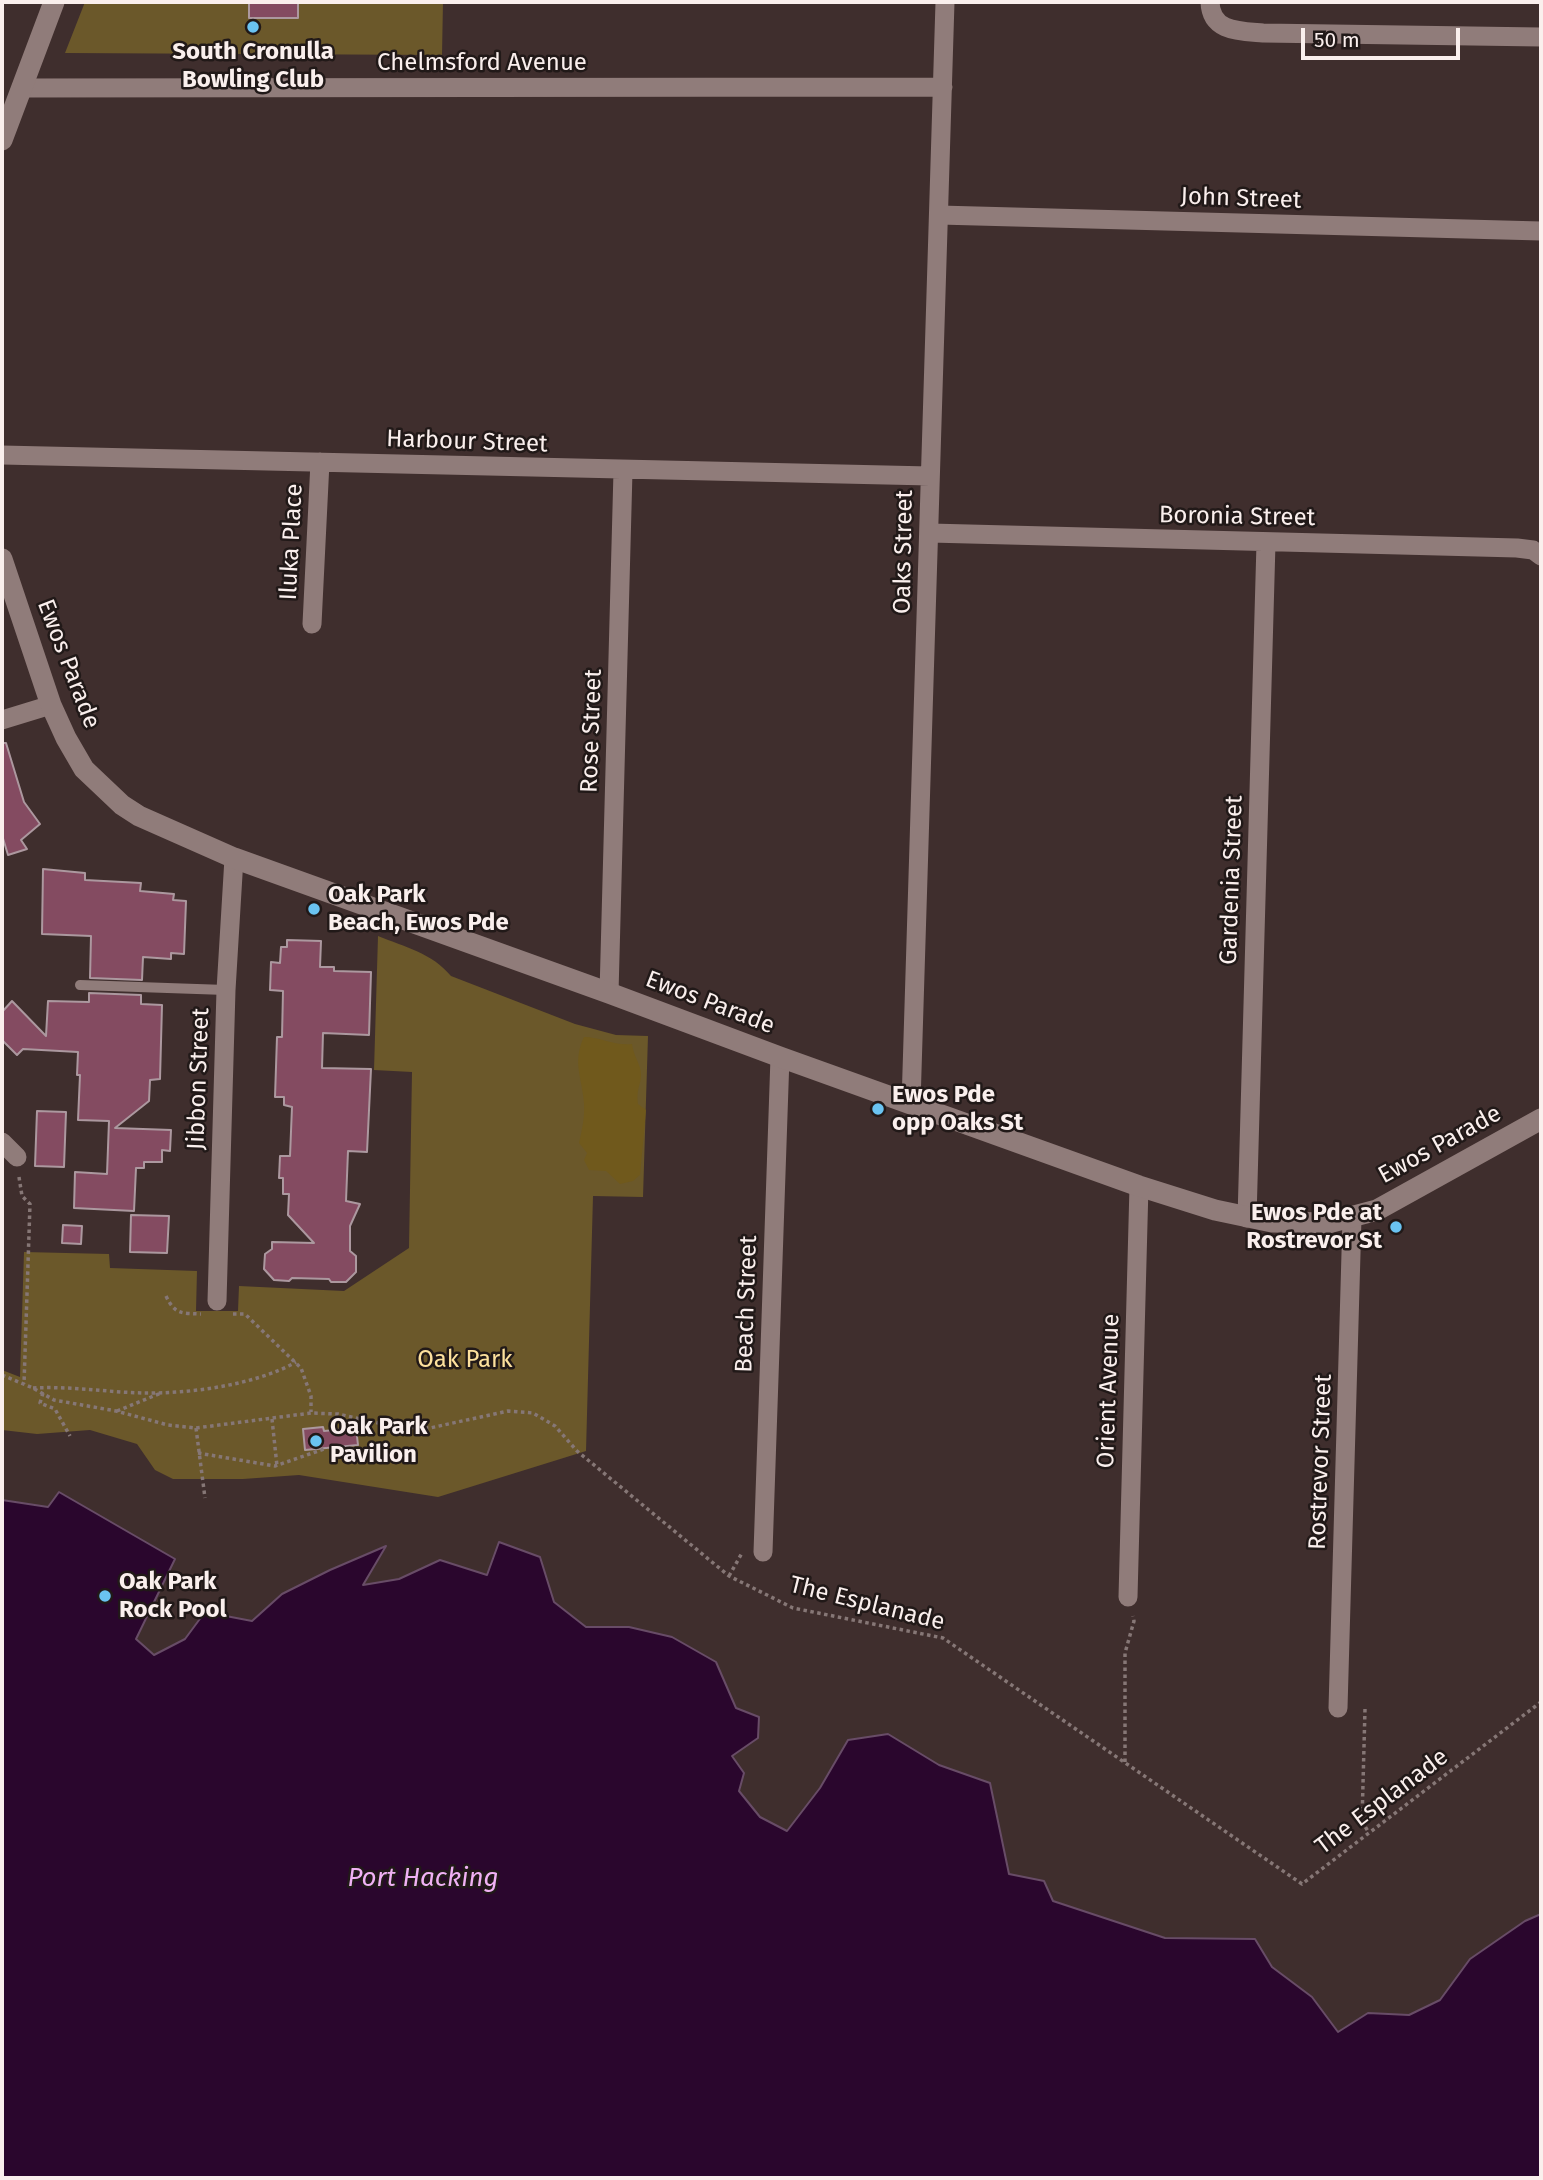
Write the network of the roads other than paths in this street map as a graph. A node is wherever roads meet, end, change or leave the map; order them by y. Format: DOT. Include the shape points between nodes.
graph roads {
  1 [pos="54,2"];
  2 [pos="945,2"];
  3 [pos="1210,2"];
  4 [pos="1541,37"];
  5 [pos="943,87"];
  6 [pos="21,88"];
  7 [pos="2,140"];
  8 [pos="939,215"];
  9 [pos="1541,231"];
  10 [pos="2,455"];
  11 [pos="320,462"];
  12 [pos="624,471"];
  13 [pos="930,477"];
  14 [pos="930,533"];
  15 [pos="1266,543"];
  16 [pos="1541,556"];
  17 [pos="2,559"];
  18 [pos="312,624"];
  19 [pos="51,705"];
  20 [pos="2,720"];
  21 [pos="234,858"];
  22 [pos="80,985"];
  23 [pos="226,990"];
  24 [pos="609,993"];
  25 [pos="780,1057"];
  26 [pos="911,1104"];
  27 [pos="1541,1119"];
  28 [pos="2,1142"];
  29 [pos="17,1157"];
  30 [pos="1139,1186"];
  31 [pos="1247,1218"];
  32 [pos="1352,1218"];
  33 [pos="212,1307"];
  34 [pos="764,1552"];
  35 [pos="1128,1597"];
  36 [pos="1338,1708"];
  1 -- 6 [label="street"];
  2 -- 5 [label="street, Oaks Street"];
  3 -- 4 [label="street" via="1213,18 1220,25 1263,33"];
  5 -- 6 [label="street, Chelmsford Avenue"];
  5 -- 8 [label="street, Oaks Street"];
  6 -- 7 [label="street"];
  8 -- 9 [label="street, John Street"];
  8 -- 13 [label="street, Oaks Street"];
  10 -- 11 [label="street, Harbour Street"];
  11 -- 12 [label="street, Harbour Street"];
  11 -- 18 [label="street, Iluka Place"];
  12 -- 13 [label="street, Harbour Street"];
  12 -- 24 [label="street, Rose Street"];
  13 -- 14 [label="street, Oaks Street"];
  14 -- 15 [label="street, Boronia Street"];
  14 -- 26 [label="street, Oaks Street"];
  15 -- 16 [label="street, Boronia Street" via="1517,548"];
  15 -- 31 [label="street, Gardenia Street"];
  17 -- 19 [label="street, Ewos Parade"];
  19 -- 20 [label="street"];
  19 -- 21 [label="street, Ewos Parade" via="84,769 108,794 139,816"];
  21 -- 23 [label="street, Jibbon Street"];
  21 -- 24 [label="street, Ewos Parade"];
  22 -- 23 [label="lane"];
  23 -- 33 [label="street, Jibbon Street"];
  24 -- 25 [label="street, Ewos Parade"];
  25 -- 26 [label="street, Ewos Parade"];
  25 -- 34 [label="street, Beach Street"];
  26 -- 30 [label="street, Ewos Parade"];
  27 -- 32 [label="street, Ewos Parade" via="1399,1199"];
  28 -- 29 [label="street"];
  30 -- 31 [label="street, Ewos Parade"];
  30 -- 35 [label="street, Orient Avenue"];
  31 -- 32 [label="street, Ewos Parade" via="1300,1224"];
  32 -- 36 [label="street, Rostrevor Street"];
}
